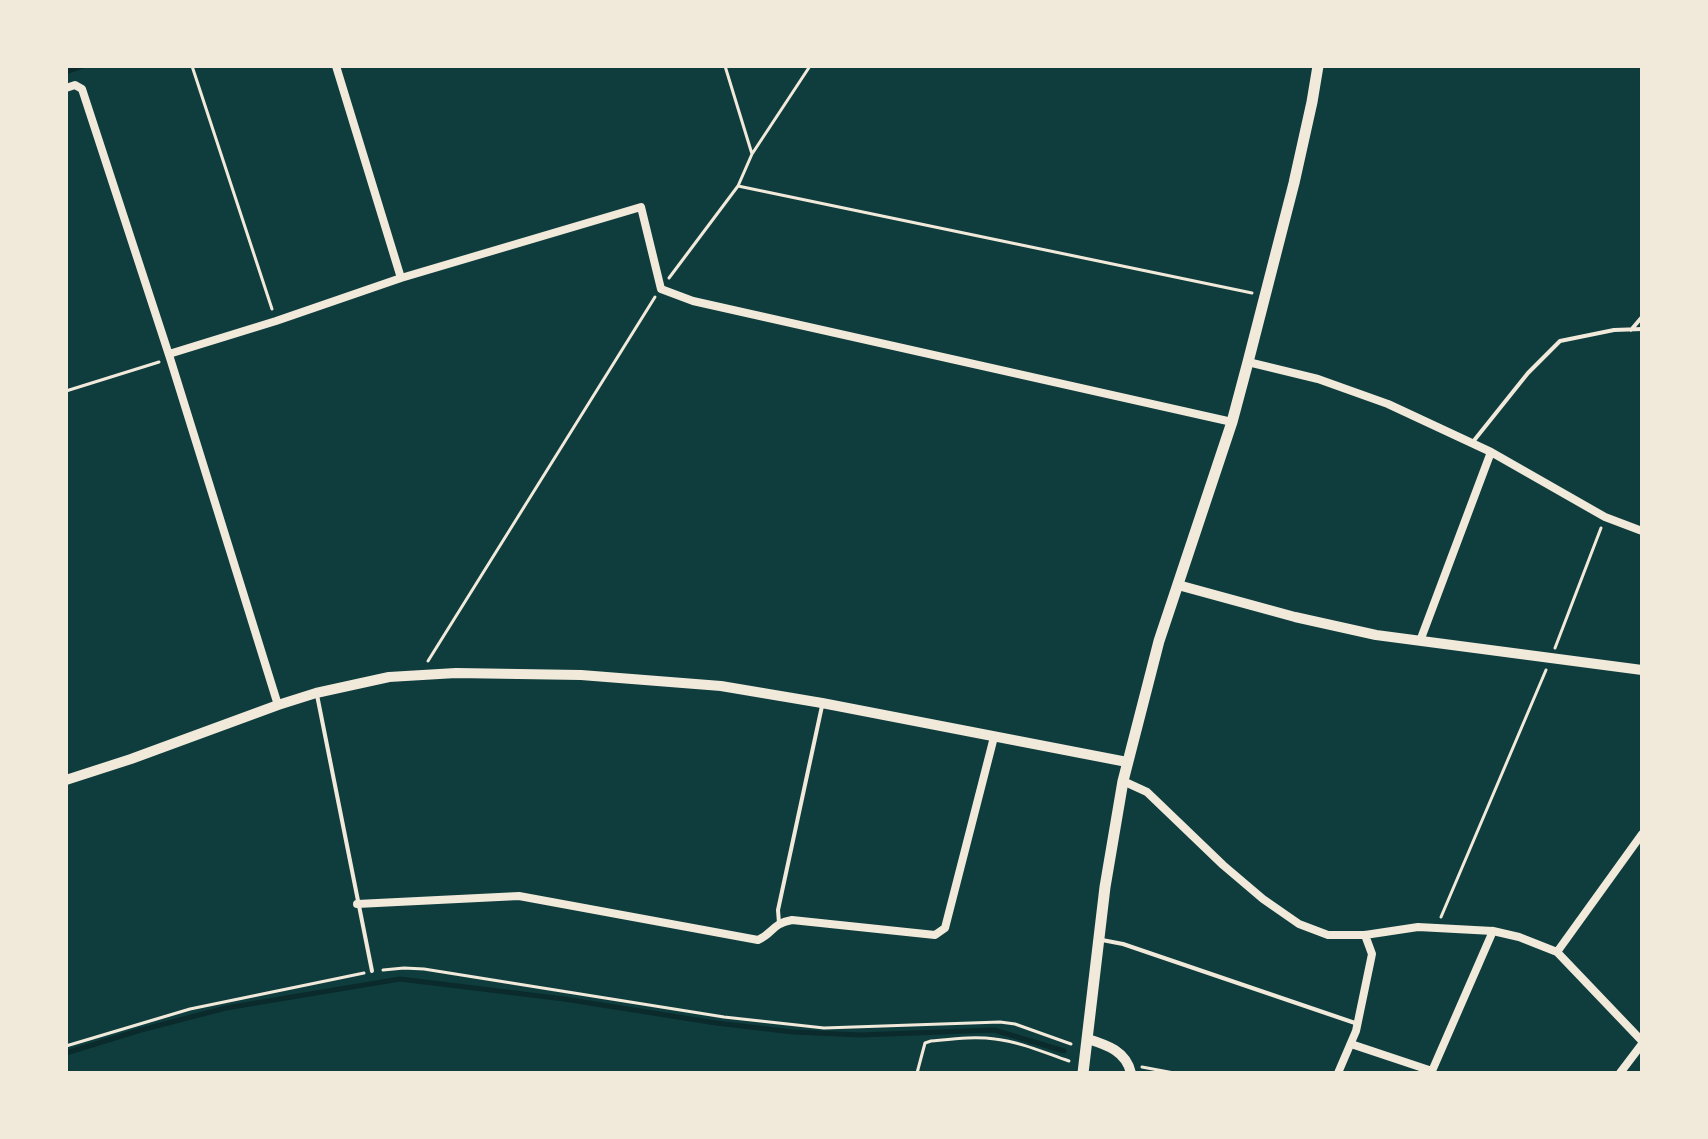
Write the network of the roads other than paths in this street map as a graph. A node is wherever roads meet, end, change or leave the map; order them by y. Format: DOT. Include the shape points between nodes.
graph roads {
  1 [pos="336,66"];
  2 [pos="1318,66"];
  3 [pos="66,88"];
  4 [pos="401,278"];
  5 [pos="1642,317"];
  6 [pos="1642,329"];
  7 [pos="1631,330"];
  8 [pos="169,356"];
  9 [pos="1248,362"];
  10 [pos="1232,422"];
  11 [pos="1471,444"];
  12 [pos="1491,452"];
  13 [pos="1642,531"];
  14 [pos="1178,585"];
  15 [pos="1420,641"];
  16 [pos="1642,670"];
  17 [pos="316,693"];
  18 [pos="822,703"];
  19 [pos="278,705"];
  20 [pos="994,737"];
  21 [pos="1127,762"];
  22 [pos="66,780"];
  23 [pos="1123,781"];
  24 [pos="1642,834"];
  25 [pos="357,904"];
  26 [pos="779,923"];
  27 [pos="1493,931"];
  28 [pos="1365,935"];
  29 [pos="1099,940"];
  30 [pos="1557,952"];
  31 [pos="372,971"];
  32 [pos="1358,1024"];
  33 [pos="1088,1039"];
  34 [pos="1642,1042"];
  35 [pos="1351,1044"];
  36 [pos="1135,1069"];
  37 [pos="1083,1073"];
  38 [pos="1338,1073"];
  39 [pos="1620,1073"];
  1 -- 4 [label="street"];
  2 -- 9 [label="main road"];
  3 -- 8 [label="street" via="82,89"];
  4 -- 8 [label="street"];
  4 -- 10 [label="street" via="641,207 661,289 693,301"];
  5 -- 7 [label="lane"];
  6 -- 7 [label="lane"];
  7 -- 11 [label="lane" via="1560,341"];
  8 -- 19 [label="street"];
  9 -- 10 [label="main road"];
  9 -- 11 [label="street" via="1355,391"];
  10 -- 14 [label="main road"];
  11 -- 12 [label="street"];
  12 -- 13 [label="street" via="1605,517"];
  12 -- 15 [label="street"];
  14 -- 15 [label="street" via="1338,628"];
  14 -- 21 [label="main road"];
  15 -- 16 [label="street"];
  17 -- 18 [label="street" via="389,677 581,675 721,686"];
  17 -- 19 [label="street"];
  17 -- 25 [label="lane"];
  18 -- 20 [label="street"];
  18 -- 26 [label="lane"];
  19 -- 22 [label="street"];
  20 -- 21 [label="street"];
  20 -- 26 [label="street" via="945,928 935,935"];
  21 -- 23 [label="main road"];
  23 -- 28 [label="street" via="1147,792 1223,865 1299,924 1328,935"];
  23 -- 29 [label="main road"];
  24 -- 30 [label="street"];
  25 -- 26 [label="street" via="519,896 758,940"];
  25 -- 31 [label="lane"];
  27 -- 28 [label="street" via="1418,927"];
  27 -- 30 [label="street"];
  27 -- 35 [label="street" via="1432,1071"];
  28 -- 32 [label="street" via="1372,954"];
  29 -- 32 [label="lane"];
  29 -- 33 [label="main road"];
  30 -- 34 [label="street"];
  32 -- 35 [label="street"];
  33 -- 36 [label="street" via="1109,1046"];
  33 -- 37 [label="main road"];
  34 -- 39 [label="street"];
  35 -- 38 [label="street"];
}
